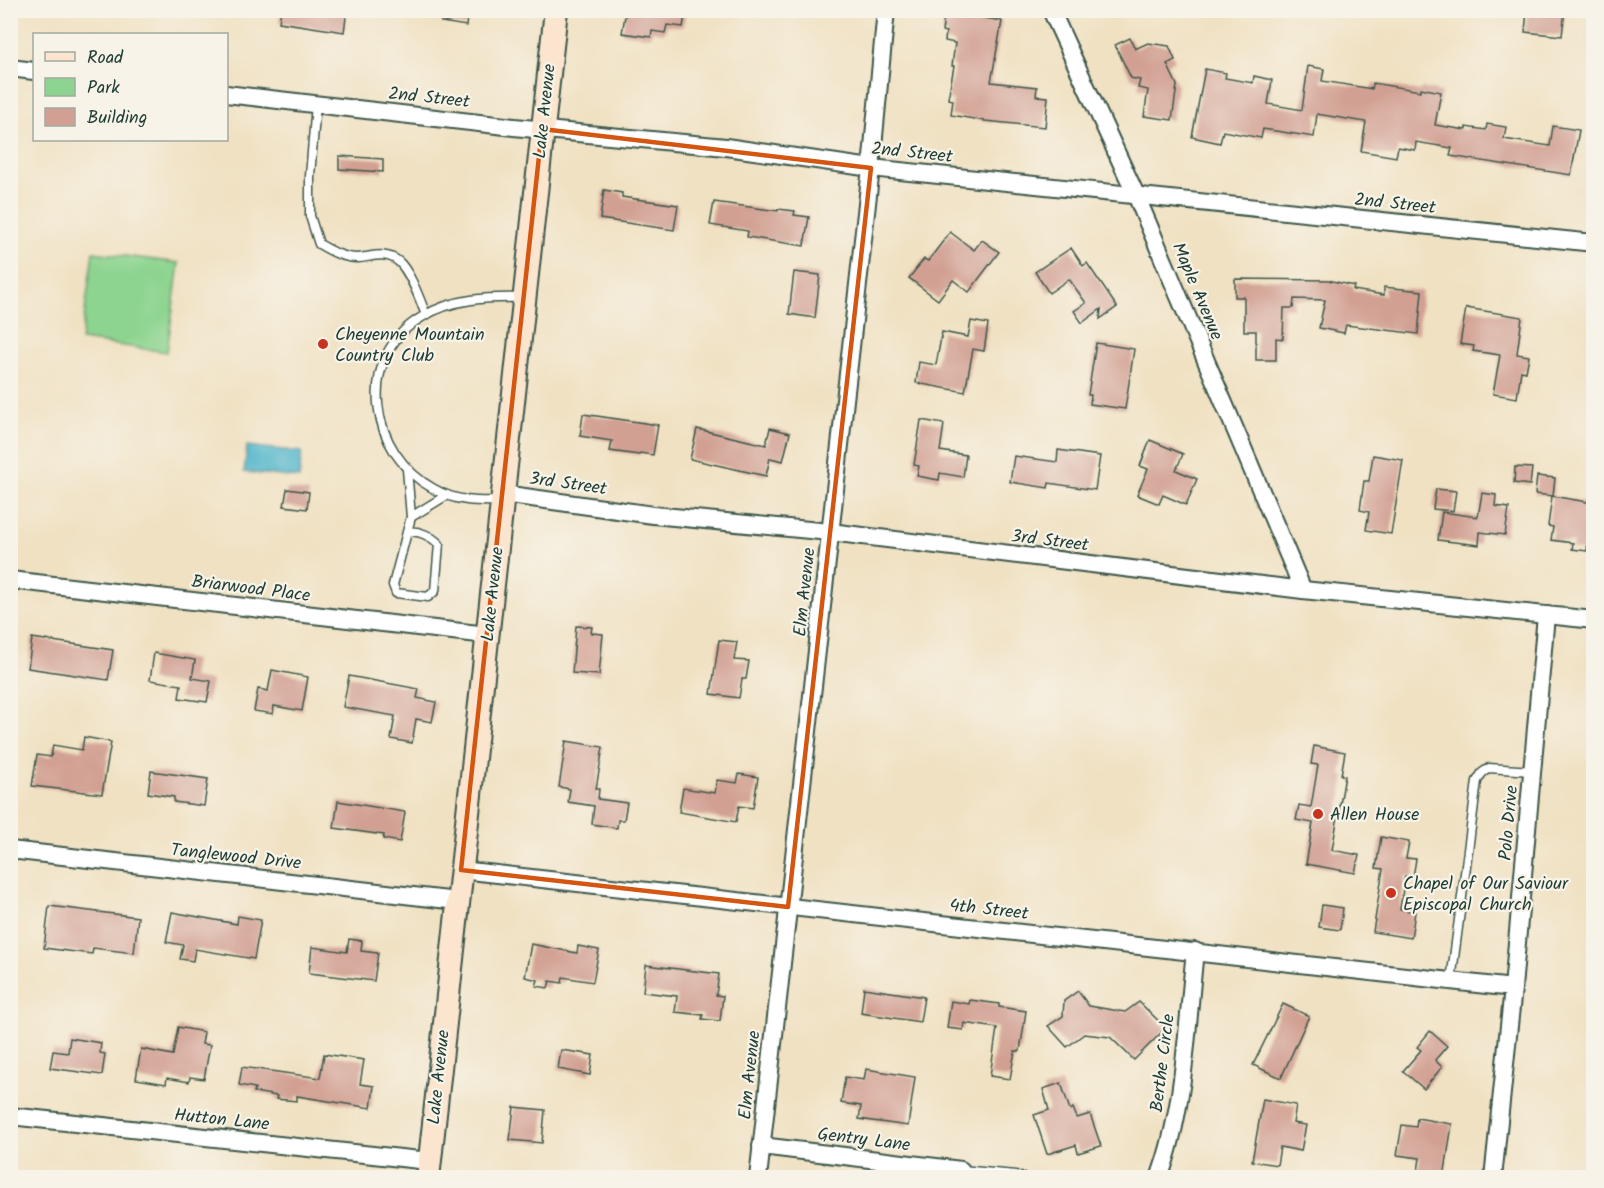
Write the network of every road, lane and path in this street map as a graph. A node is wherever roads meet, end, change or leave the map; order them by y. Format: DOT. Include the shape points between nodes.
graph roads {
  1 [pos="556,10"];
  2 [pos="886,10"];
  3 [pos="1051,10"];
  4 [pos="10,68"];
  5 [pos="33,71"];
  6 [pos="228,94"];
  7 [pos="316,104"];
  8 [pos="542,129"];
  9 [pos="871,168"];
  10 [pos="1136,195"];
  11 [pos="1593,243"];
  12 [pos="524,298"];
  13 [pos="426,315"];
  14 [pos="407,468"];
  15 [pos="447,495"];
  16 [pos="503,497"];
  17 [pos="411,517"];
  18 [pos="407,532"];
  19 [pos="830,532"];
  20 [pos="10,580"];
  21 [pos="1303,590"];
  22 [pos="1546,615"];
  23 [pos="1593,620"];
  24 [pos="487,635"];
  25 [pos="1532,771"];
  26 [pos="10,850"];
  27 [pos="461,870"];
  28 [pos="457,901"];
  29 [pos="788,907"];
  30 [pos="1195,951"];
  31 [pos="1451,981"];
  32 [pos="1513,988"];
  33 [pos="10,1116"];
  34 [pos="761,1146"];
  35 [pos="429,1169"];
  36 [pos="961,1170"];
  37 [pos="758,1178"];
  38 [pos="1023,1178"];
  39 [pos="1159,1178"];
  40 [pos="1493,1178"];
  1 -- 8 [label="main road, Lake Avenue"];
  2 -- 9 [label="street, Elm Avenue"];
  3 -- 10 [label="street, Maple Avenue"];
  4 -- 5 [label="street"];
  6 -- 7 [label="street, 2nd Street"];
  7 -- 8 [label="street, 2nd Street"];
  7 -- 13 [label="lane" via="310,216 319,244 336,254 357,258 389,256 399,262"];
  8 -- 9 [label="street, 2nd Street" via="726,147"];
  8 -- 12 [label="main road, Lake Avenue"];
  9 -- 10 [label="street, 2nd Street"];
  9 -- 19 [label="street, Elm Avenue"];
  10 -- 11 [label="street, 2nd Street"];
  10 -- 21 [label="street, Maple Avenue"];
  12 -- 13 [label="lane" via="458,302"];
  12 -- 16 [label="main road, Lake Avenue"];
  13 -- 14 [label="lane" via="396,339 378,382 380,423"];
  14 -- 15 [label="lane" via="428,486"];
  14 -- 17 [label="lane"];
  15 -- 16 [label="lane" via="477,502"];
  15 -- 17 [label="lane"];
  16 -- 19 [label="street, 3rd Street"];
  16 -- 24 [label="main road, Lake Avenue"];
  17 -- 18 [label="lane"];
  18 -- 18 [label="lane" via="393,585 396,592 428,597 435,591 439,544 432,537"];
  19 -- 21 [label="street, 3rd Street"];
  19 -- 29 [label="street, Elm Avenue"];
  20 -- 24 [label="street, Briarwood Place"];
  21 -- 22 [label="street, 3rd Street"];
  22 -- 23 [label="street, 3rd Street"];
  22 -- 25 [label="street, Polo Drive"];
  24 -- 27 [label="main road, Lake Avenue"];
  25 -- 31 [label="lane" via="1490,768 1477,781"];
  25 -- 32 [label="street, Polo Drive"];
  26 -- 28 [label="street, Tanglewood Drive"];
  27 -- 28 [label="main road, Lake Avenue"];
  27 -- 29 [label="street, 4th Street"];
  28 -- 35 [label="main road, Lake Avenue"];
  29 -- 30 [label="street, 4th Street"];
  29 -- 34 [label="street, Elm Avenue"];
  30 -- 31 [label="street, 4th Street"];
  30 -- 39 [label="street, Berthe Circle" via="1174,1126"];
  31 -- 32 [label="street, 4th Street"];
  32 -- 40 [label="street, Polo Drive"];
  33 -- 35 [label="street, Hutton Lane"];
  34 -- 36 [label="street, Gentry Lane"];
  34 -- 37 [label="street, Elm Avenue"];
  36 -- 38 [label="lane"];
}
